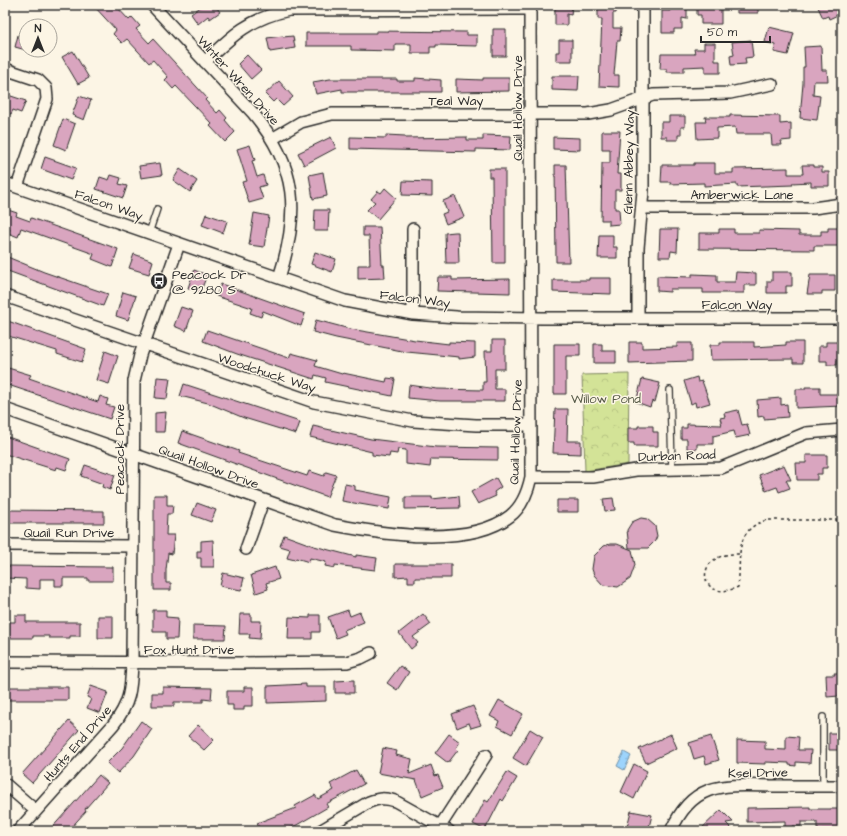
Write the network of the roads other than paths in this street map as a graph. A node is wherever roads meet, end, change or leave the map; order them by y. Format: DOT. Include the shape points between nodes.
graph roads {
  1 [pos="152,5"];
  2 [pos="644,5"];
  3 [pos="530,7"];
  4 [pos="205,62"];
  5 [pos="5,69"];
  6 [pos="772,84"];
  7 [pos="643,98"];
  8 [pos="531,114"];
  9 [pos="272,139"];
  10 [pos="5,183"];
  11 [pos="17,187"];
  12 [pos="842,204"];
  13 [pos="643,208"];
  14 [pos="157,209"];
  15 [pos="413,229"];
  16 [pos="149,233"];
  17 [pos="179,244"];
  18 [pos="279,278"];
  19 [pos="5,296"];
  20 [pos="413,314"];
  21 [pos="531,318"];
  22 [pos="638,318"];
  23 [pos="842,318"];
  24 [pos="144,344"];
  25 [pos="670,390"];
  26 [pos="5,409"];
  27 [pos="531,425"];
  28 [pos="842,430"];
  29 [pos="132,454"];
  30 [pos="672,470"];
  31 [pos="531,477"];
  32 [pos="263,501"];
  33 [pos="5,545"];
  34 [pos="132,546"];
  35 [pos="246,549"];
  36 [pos="371,653"];
  37 [pos="5,662"];
  38 [pos="132,663"];
  39 [pos="823,717"];
  40 [pos="486,755"];
  41 [pos="5,784"];
  42 [pos="823,786"];
  43 [pos="842,786"];
  44 [pos="36,811"];
  45 [pos="442,829"];
  46 [pos="18,831"];
  47 [pos="320,831"];
  48 [pos="671,831"];
  1 -- 4 [label="street, Winter Wren Drive"];
  2 -- 7 [label="street, Glenn Abbey Way"];
  3 -- 4 [label="street" via="289,10 270,14 252,22"];
  3 -- 8 [label="street, Quail Hollow Drive"];
  4 -- 9 [label="street, Winter Wren Drive" via="253,113"];
  5 -- 11 [label="street" via="38,80 46,88 47,99"];
  6 -- 7 [label="street, Teal Way" via="730,93 653,95"];
  7 -- 8 [label="street, Teal Way" via="600,112"];
  7 -- 13 [label="street, Glenn Abbey Way"];
  8 -- 9 [label="street, Teal Way" via="332,114 301,122"];
  8 -- 21 [label="street, Quail Hollow Drive"];
  9 -- 18 [label="street, Winter Wren Drive" via="284,163 292,214 288,250"];
  10 -- 11 [label="street, Falcon Way"];
  11 -- 16 [label="street, Falcon Way"];
  12 -- 13 [label="street, Amberwick Lane" via="813,208"];
  13 -- 22 [label="street, Glenn Abbey Way" via="638,248"];
  14 -- 16 [label="lane"];
  15 -- 20 [label="street"];
  16 -- 17 [label="street, Falcon Way"];
  17 -- 18 [label="street, Falcon Way"];
  17 -- 24 [label="street, Peacock Drive"];
  18 -- 20 [label="street, Falcon Way" via="345,301"];
  19 -- 24 [label="street, Woodchuck Way"];
  20 -- 21 [label="street, Falcon Way" via="457,318"];
  21 -- 22 [label="street, Falcon Way"];
  21 -- 27 [label="street, Quail Hollow Drive"];
  22 -- 23 [label="street, Falcon Way"];
  24 -- 27 [label="street, Woodchuck Way" via="280,392 347,410 421,422"];
  24 -- 29 [label="street, Peacock Drive" via="134,381"];
  25 -- 30 [label="lane"];
  26 -- 29 [label="street, Quail Hollow Drive"];
  27 -- 31 [label="street, Quail Hollow Drive"];
  28 -- 30 [label="street, Durban Road" via="806,433 721,468"];
  29 -- 32 [label="street, Quail Hollow Drive"];
  29 -- 34 [label="street, Peacock Drive"];
  30 -- 31 [label="street, Durban Road" via="636,470 593,477"];
  31 -- 32 [label="street, Quail Hollow Drive" via="524,497 511,515 498,524 440,536 387,534 335,525"];
  32 -- 35 [label="street"];
  33 -- 34 [label="street, Quail Run Drive"];
  34 -- 38 [label="street, Peacock Drive"];
  36 -- 38 [label="street, Fox Hunt Drive" via="347,662"];
  37 -- 38 [label="street, Fox Hunt Drive"];
  38 -- 44 [label="street, Hunts End Drive" via="129,699 122,713"];
  39 -- 42 [label="lane"];
  40 -- 45 [label="street"];
  41 -- 44 [label="street"];
  42 -- 43 [label="street, Ksel Drive"];
  42 -- 48 [label="street, Ksel Drive" via="720,786 696,797 684,807"];
  44 -- 46 [label="street, Hunts End Drive"];
  45 -- 47 [label="street" via="386,798 377,799"];
}
